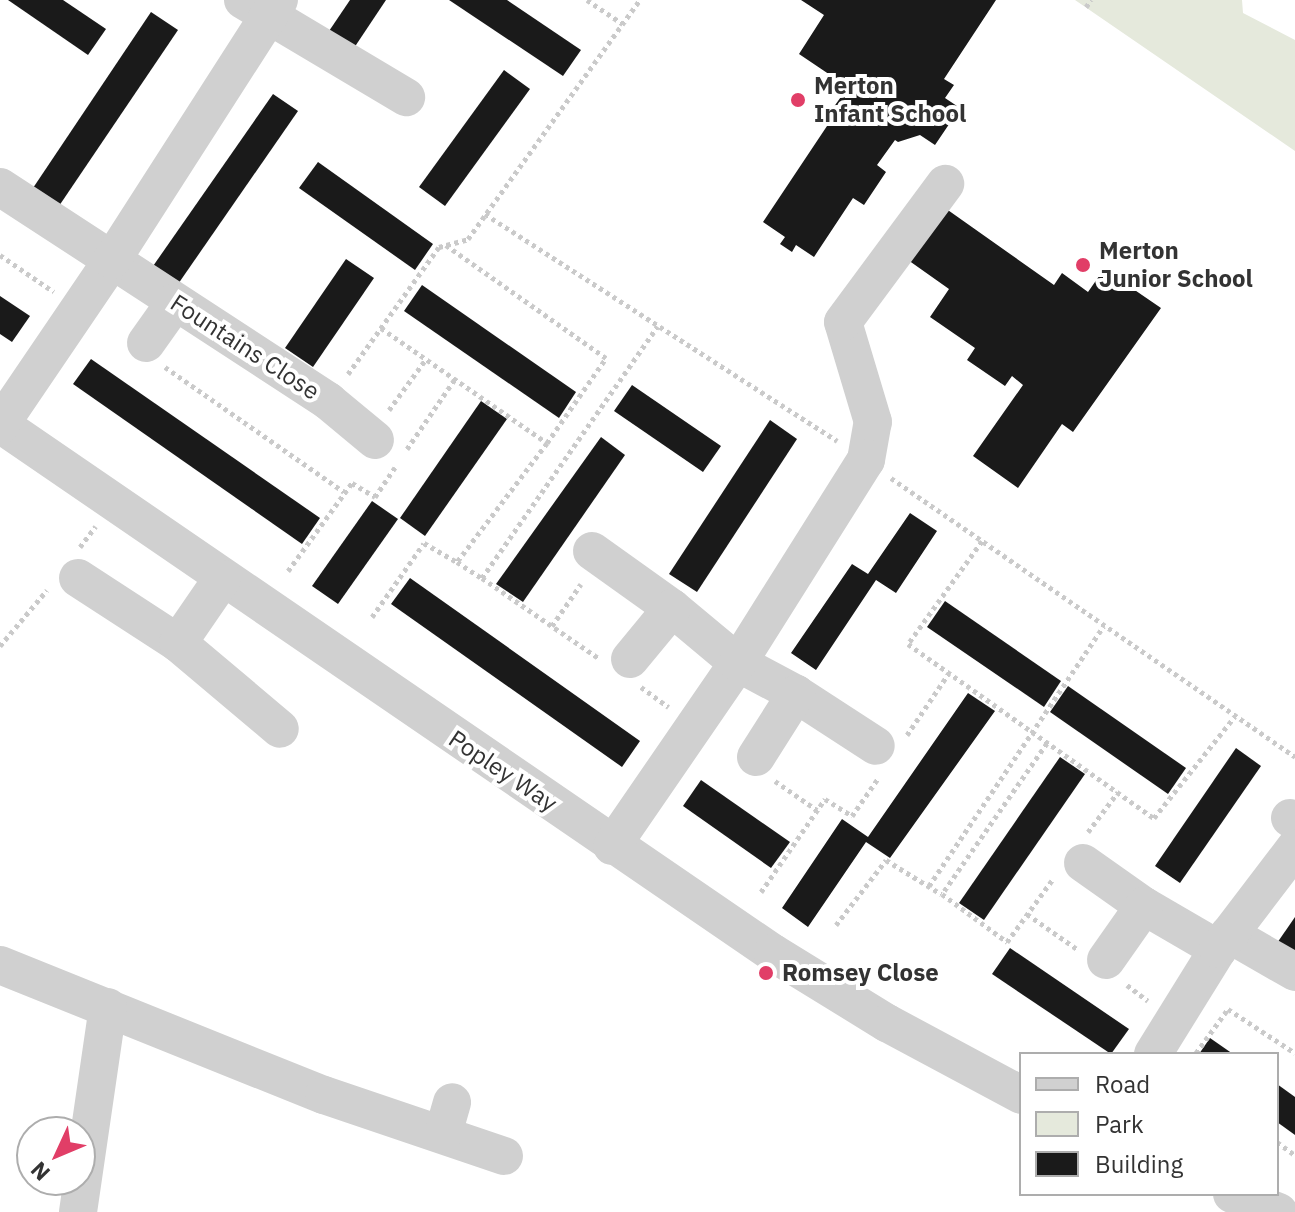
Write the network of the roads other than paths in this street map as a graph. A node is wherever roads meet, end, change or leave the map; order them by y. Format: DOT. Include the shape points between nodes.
graph roads {
  1 [pos="264,5"];
  2 [pos="406,97"];
  3 [pos="945,184"];
  4 [pos="0,187"];
  5 [pos="112,260"];
  6 [pos="175,302"];
  7 [pos="151,352"];
  8 [pos="0,424"];
  9 [pos="373,438"];
  10 [pos="596,554"];
  11 [pos="78,578"];
  12 [pos="222,579"];
  13 [pos="672,608"];
  14 [pos="178,643"];
  15 [pos="738,663"];
  16 [pos="626,671"];
  17 [pos="796,694"];
  18 [pos="280,729"];
  19 [pos="889,750"];
  20 [pos="756,757"];
  21 [pos="1293,829"];
  22 [pos="612,846"];
  23 [pos="1073,860"];
  24 [pos="1144,906"];
  25 [pos="1224,941"];
  26 [pos="1106,960"];
  27 [pos="0,965"];
  28 [pos="1295,972"];
  29 [pos="108,1007"];
  30 [pos="1154,1052"];
  31 [pos="1019,1094"];
  32 [pos="504,1156"];
  33 [pos="1237,1196"];
  34 [pos="78,1212"];
  35 [pos="1279,1212"];
  1 -- 2 [label="street"];
  1 -- 5 [label="street"];
  3 -- 15 [label="street" via="843,322 873,422 860,467"];
  4 -- 5 [label="street, Fountains Close"];
  5 -- 6 [label="street, Fountains Close"];
  5 -- 8 [label="street"];
  6 -- 7 [label="street"];
  6 -- 9 [label="street, Fountains Close" via="328,401"];
  8 -- 12 [label="street, Popley Way"];
  10 -- 13 [label="street"];
  11 -- 14 [label="street"];
  12 -- 14 [label="street"];
  12 -- 22 [label="street, Popley Way"];
  13 -- 15 [label="street"];
  13 -- 16 [label="street"];
  14 -- 18 [label="street"];
  15 -- 17 [label="street"];
  15 -- 22 [label="street"];
  17 -- 19 [label="street"];
  17 -- 20 [label="street"];
  21 -- 25 [label="street"];
  22 -- 31 [label="street, Popley Way" via="887,1023"];
  23 -- 24 [label="street"];
  24 -- 25 [label="street"];
  24 -- 26 [label="street"];
  25 -- 28 [label="street"];
  25 -- 30 [label="street"];
  27 -- 29 [label="street"];
  29 -- 32 [label="street" via="324,1095 447,1118"];
  29 -- 34 [label="street"];
  33 -- 35 [label="street"];
}
